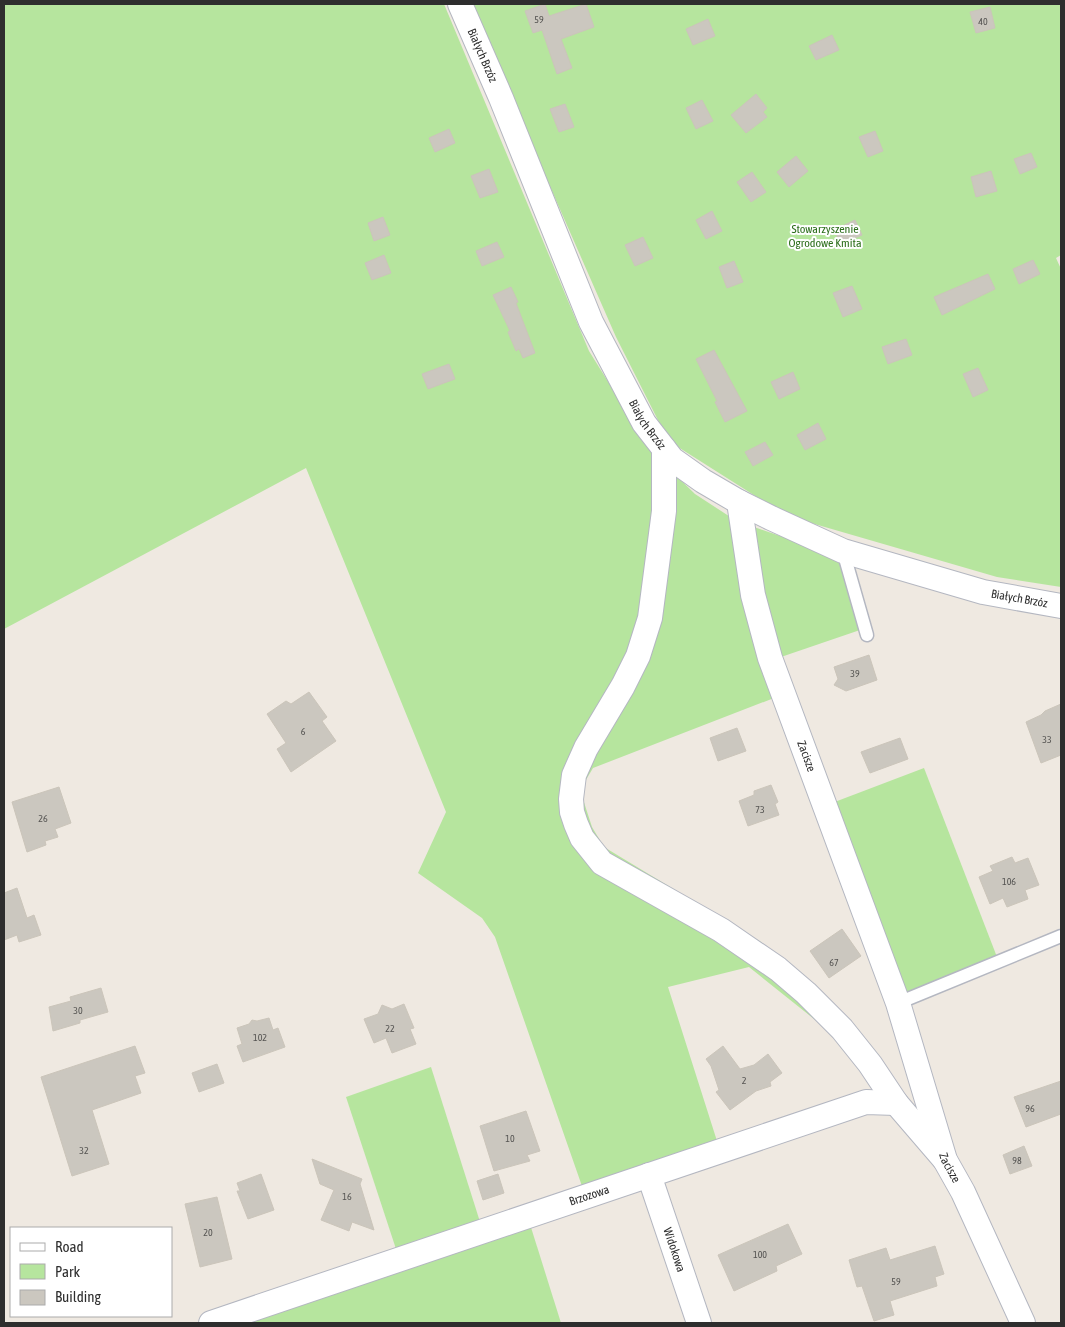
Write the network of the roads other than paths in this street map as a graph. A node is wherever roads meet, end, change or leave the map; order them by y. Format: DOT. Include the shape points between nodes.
graph roads {
  1 [pos="460,4"];
  2 [pos="664,449"];
  3 [pos="739,502"];
  4 [pos="843,550"];
  5 [pos="1061,606"];
  6 [pos="868,635"];
  7 [pos="1061,936"];
  8 [pos="898,1003"];
  9 [pos="896,1103"];
  10 [pos="945,1160"];
  11 [pos="649,1175"];
  12 [pos="212,1323"];
  13 [pos="699,1323"];
  14 [pos="1023,1323"];
  1 -- 2 [label="street, Białych Brzóz" via="591,322 644,423"];
  2 -- 3 [label="street, Białych Brzóz" via="672,459 703,481"];
  2 -- 9 [label="street" via="664,511 650,618 638,656 586,748 574,776 571,799 576,824 582,838 602,863 729,935 806,993 870,1064"];
  3 -- 4 [label="street, Białych Brzóz"];
  3 -- 8 [label="street, Zacisze" via="753,595 770,658"];
  4 -- 5 [label="street, Białych Brzóz" via="984,592"];
  4 -- 6 [label="lane"];
  7 -- 8 [label="lane"];
  8 -- 10 [label="street, Zacisze"];
  9 -- 10 [label="street"];
  9 -- 11 [label="street, Brzozowa" via="866,1102"];
  10 -- 14 [label="street, Zacisze"];
  11 -- 12 [label="street, Brzozowa"];
  11 -- 13 [label="street, Widokowa"];
}
